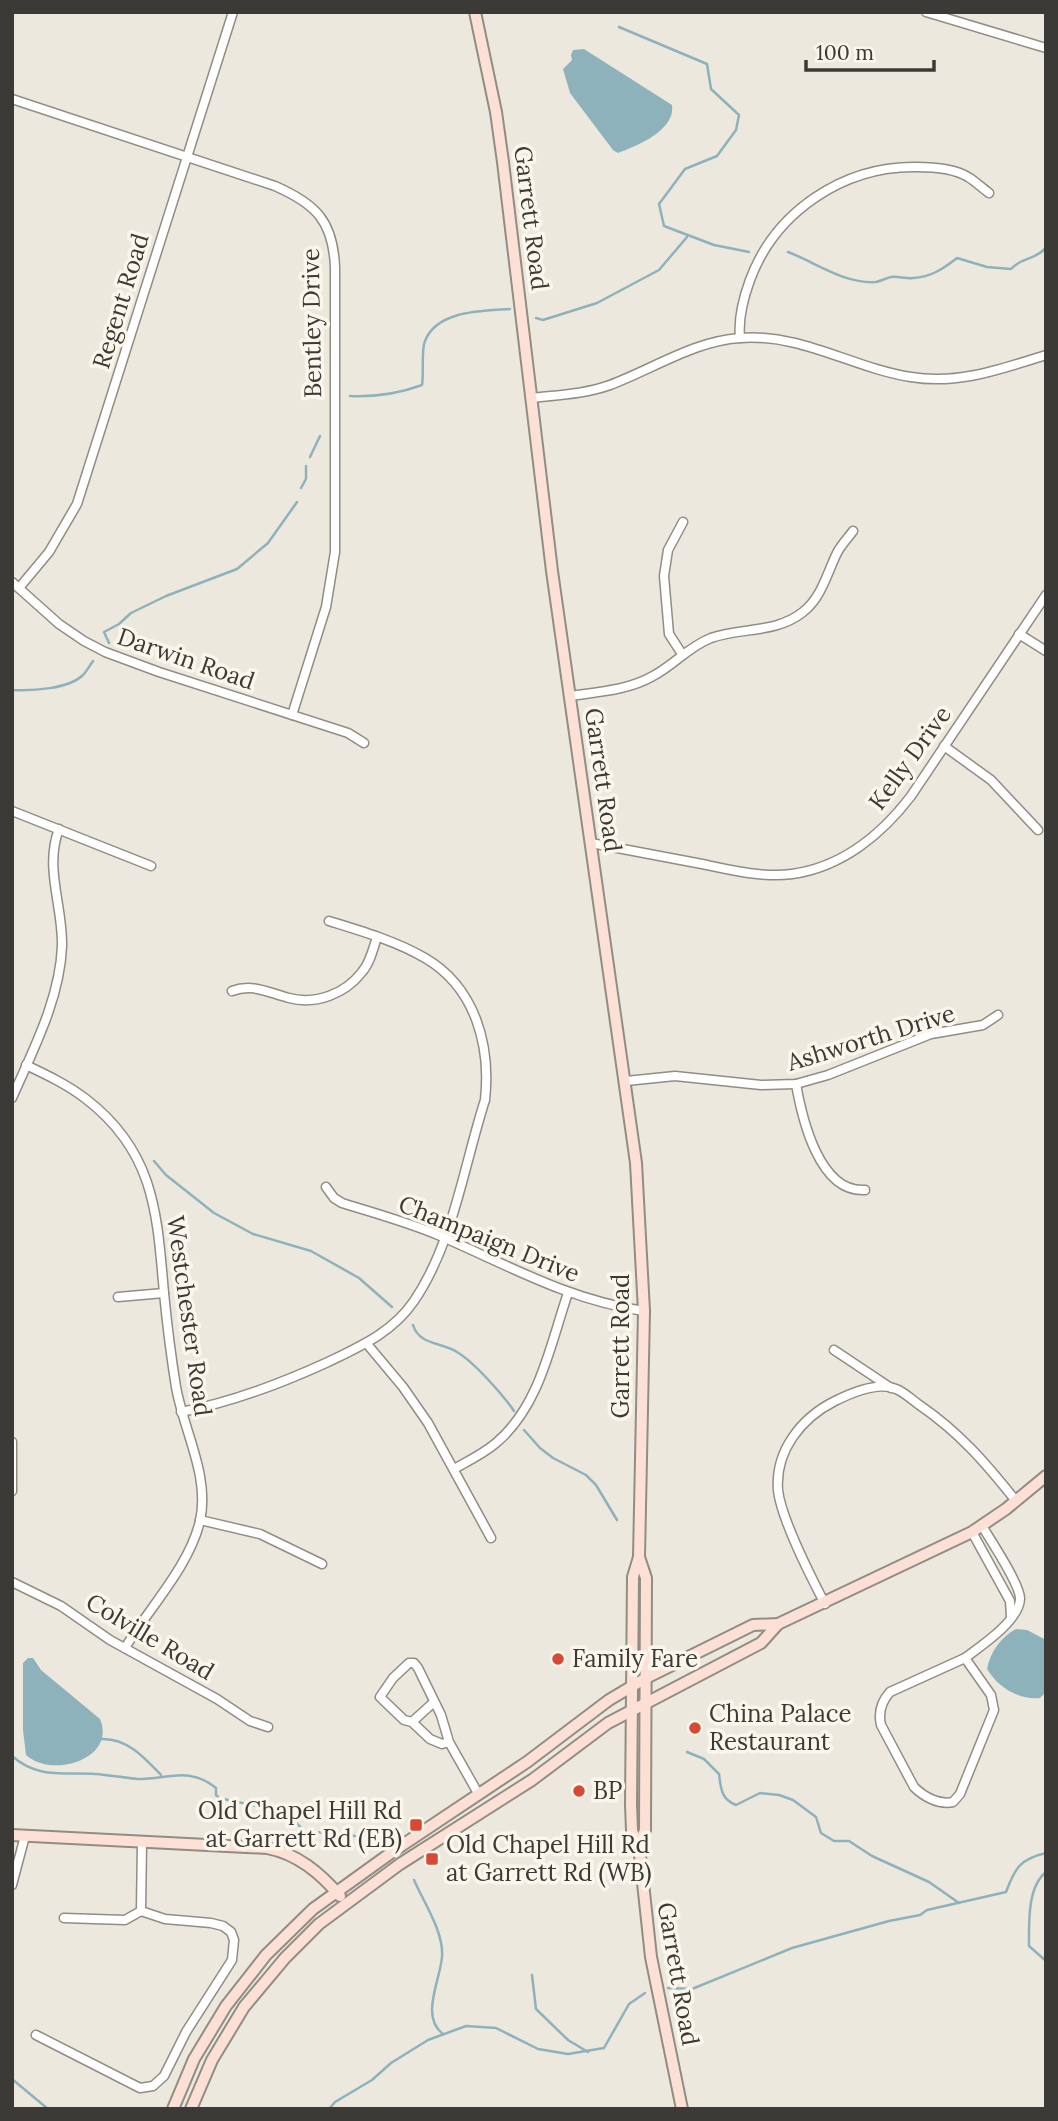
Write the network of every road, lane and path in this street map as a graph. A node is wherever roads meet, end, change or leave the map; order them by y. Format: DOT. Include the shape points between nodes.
graph roads {
  1 [pos="233,12"];
  2 [pos="475,12"];
  3 [pos="926,12"];
  4 [pos="1046,48"];
  5 [pos="12,99"];
  6 [pos="186,157"];
  7 [pos="989,193"];
  8 [pos="740,338"];
  9 [pos="1046,355"];
  10 [pos="531,398"];
  11 [pos="683,522"];
  12 [pos="853,531"];
  13 [pos="16,585"];
  14 [pos="1046,595"];
  15 [pos="1019,634"];
  16 [pos="1046,651"];
  17 [pos="682,654"];
  18 [pos="570,696"];
  19 [pos="292,715"];
  20 [pos="364,743"];
  21 [pos="944,747"];
  22 [pos="12,811"];
  23 [pos="59,829"];
  24 [pos="1038,830"];
  25 [pos="591,843"];
  26 [pos="150,866"];
  27 [pos="329,922"];
  28 [pos="377,937"];
  29 [pos="232,991"];
  30 [pos="998,1015"];
  31 [pos="26,1065"];
  32 [pos="626,1081"];
  33 [pos="796,1084"];
  34 [pos="12,1098"];
  35 [pos="326,1187"];
  36 [pos="865,1190"];
  37 [pos="444,1238"];
  38 [pos="164,1293"];
  39 [pos="568,1293"];
  40 [pos="118,1297"];
  41 [pos="644,1311"];
  42 [pos="367,1344"];
  43 [pos="834,1350"];
  44 [pos="891,1388"];
  45 [pos="181,1412"];
  46 [pos="12,1442"];
  47 [pos="454,1469"];
  48 [pos="1046,1476"];
  49 [pos="12,1491"];
  50 [pos="1016,1501"];
  51 [pos="200,1520"];
  52 [pos="977,1529"];
  53 [pos="491,1538"];
  54 [pos="639,1557"];
  55 [pos="322,1564"];
  56 [pos="12,1582"];
  57 [pos="825,1604"];
  58 [pos="778,1624"];
  59 [pos="125,1648"];
  60 [pos="965,1658"];
  61 [pos="646,1678"];
  62 [pos="632,1687"];
  63 [pos="434,1702"];
  64 [pos="645,1702"];
  65 [pos="631,1711"];
  66 [pos="412,1723"];
  67 [pos="268,1727"];
  68 [pos="449,1742"];
  69 [pos="479,1795"];
  70 [pos="12,1835"];
  71 [pos="25,1836"];
  72 [pos="142,1842"];
  73 [pos="639,1846"];
  74 [pos="12,1885"];
  75 [pos="336,1892"];
  76 [pos="346,1903"];
  77 [pos="141,1910"];
  78 [pos="64,1918"];
  79 [pos="36,2035"];
  80 [pos="173,2109"];
  81 [pos="191,2109"];
  82 [pos="682,2109"];
  1 -- 6 [label="street, Regent Road"];
  2 -- 10 [label="street, Garrett Road" via="496,112"];
  3 -- 4 [label="street"];
  5 -- 6 [label="street, Bentley Drive"];
  6 -- 13 [label="street, Regent Road" via="77,504 49,552"];
  6 -- 19 [label="street, Bentley Drive" via="302,199 321,216 333,247 335,552 326,607"];
  7 -- 8 [label="street" via="966,176 925,167 878,170 831,188 796,212 766,248 743,301"];
  8 -- 9 [label="street" via="789,340 886,372 925,379 974,376"];
  8 -- 10 [label="street" via="698,348 598,389"];
  10 -- 18 [label="street, Garrett Road"];
  11 -- 17 [label="street" via="668,550 664,576 669,634"];
  12 -- 17 [label="street" via="838,551 820,592 803,612 766,629 708,639"];
  13 -- 19 [label="street, Darwin Road" via="59,624 105,652"];
  14 -- 15 [label="street, Kelly Drive"];
  15 -- 16 [label="street"];
  15 -- 21 [label="street, Kelly Drive"];
  17 -- 18 [label="street" via="650,678 615,690"];
  18 -- 25 [label="street, Garrett Road"];
  19 -- 20 [label="street, Darwin Road" via="348,733"];
  21 -- 24 [label="street" via="991,780"];
  21 -- 25 [label="street, Kelly Drive" via="911,796 876,836 803,872 737,871"];
  22 -- 23 [label="street"];
  23 -- 26 [label="street"];
  23 -- 31 [label="street" via="53,848 61,934 59,970"];
  25 -- 32 [label="street, Garrett Road"];
  27 -- 28 [label="street"];
  28 -- 29 [label="street" via="362,972 321,1000 303,1001 251,986"];
  28 -- 37 [label="street" via="411,950 444,971 472,1007 481,1028 487,1069 485,1100"];
  30 -- 33 [label="street, Ashworth Drive" via="983,1025 931,1034"];
  31 -- 34 [label="street"];
  31 -- 38 [label="street, Westchester Road" via="85,1098 131,1148 154,1202"];
  32 -- 33 [label="street, Ashworth Drive" via="675,1076"];
  32 -- 41 [label="street, Garrett Road" via="640,1207"];
  33 -- 36 [label="street" via="805,1128 820,1158 847,1188"];
  35 -- 37 [label="street, Champaign Drive" via="342,1203"];
  37 -- 39 [label="street, Champaign Drive"];
  37 -- 42 [label="street" via="414,1302"];
  38 -- 40 [label="street"];
  38 -- 45 [label="street, Westchester Road"];
  39 -- 41 [label="street, Champaign Drive"];
  39 -- 47 [label="street" via="527,1406 497,1442"];
  41 -- 54 [label="street, Garrett Road"];
  42 -- 45 [label="street" via="245,1397"];
  42 -- 47 [label="street" via="414,1402"];
  43 -- 44 [label="street"];
  44 -- 50 [label="street" via="947,1424 984,1460"];
  44 -- 57 [label="street" via="875,1387 822,1408 802,1424 781,1462 779,1495"];
  45 -- 51 [label="street, Westchester Road" via="201,1479"];
  46 -- 49 [label="street"];
  47 -- 53 [label="street"];
  48 -- 50 [label="street"];
  50 -- 52 [label="street"];
  51 -- 55 [label="street" via="260,1534"];
  51 -- 59 [label="street, Westchester Road" via="183,1562"];
  52 -- 57 [label="street"];
  52 -- 60 [label="street" via="1010,1601 1011,1617"];
  54 -- 61 [label="street, Garrett Road" via="646,1578"];
  54 -- 62 [label="street, Garrett Road" via="633,1577"];
  56 -- 59 [label="street, Colville Road" via="61,1605"];
  57 -- 58 [label="street"];
  58 -- 61 [label="street" via="753,1625"];
  58 -- 64 [label="street" via="761,1643"];
  59 -- 67 [label="street, Colville Road"];
  60 -- 60 [label="street" via="890,1692 879,1713 914,1787 941,1803 953,1802 960,1794 994,1710 991,1695"];
  61 -- 62 [label="street"];
  61 -- 64 [label="street, Garrett Road"];
  62 -- 65 [label="street, Garrett Road"];
  62 -- 69 [label="street"];
  63 -- 66 [label="street"];
  63 -- 66 [label="street" via="414,1663 400,1670 380,1697"];
  63 -- 68 [label="street"];
  64 -- 65 [label="street"];
  64 -- 73 [label="street, Garrett Road" via="645,1830"];
  65 -- 73 [label="street, Garrett Road" via="632,1831"];
  65 -- 76 [label="street"];
  66 -- 68 [label="street" via="430,1739"];
  68 -- 69 [label="street"];
  69 -- 75 [label="street"];
  70 -- 71 [label="street"];
  71 -- 72 [label="street"];
  71 -- 74 [label="street"];
  72 -- 75 [label="street" via="276,1850 298,1858"];
  72 -- 77 [label="street"];
  73 -- 82 [label="street, Garrett Road" via="651,1957"];
  75 -- 76 [label="street"];
  75 -- 80 [label="street" via="288,1932 246,1980 210,2031"];
  76 -- 81 [label="street" via="285,1958 244,2007 212,2060"];
  77 -- 78 [label="street" via="125,1920"];
  77 -- 79 [label="street" via="165,1919 223,1926 234,1940 232,1960 164,2076 152,2086 140,2088"];
}
